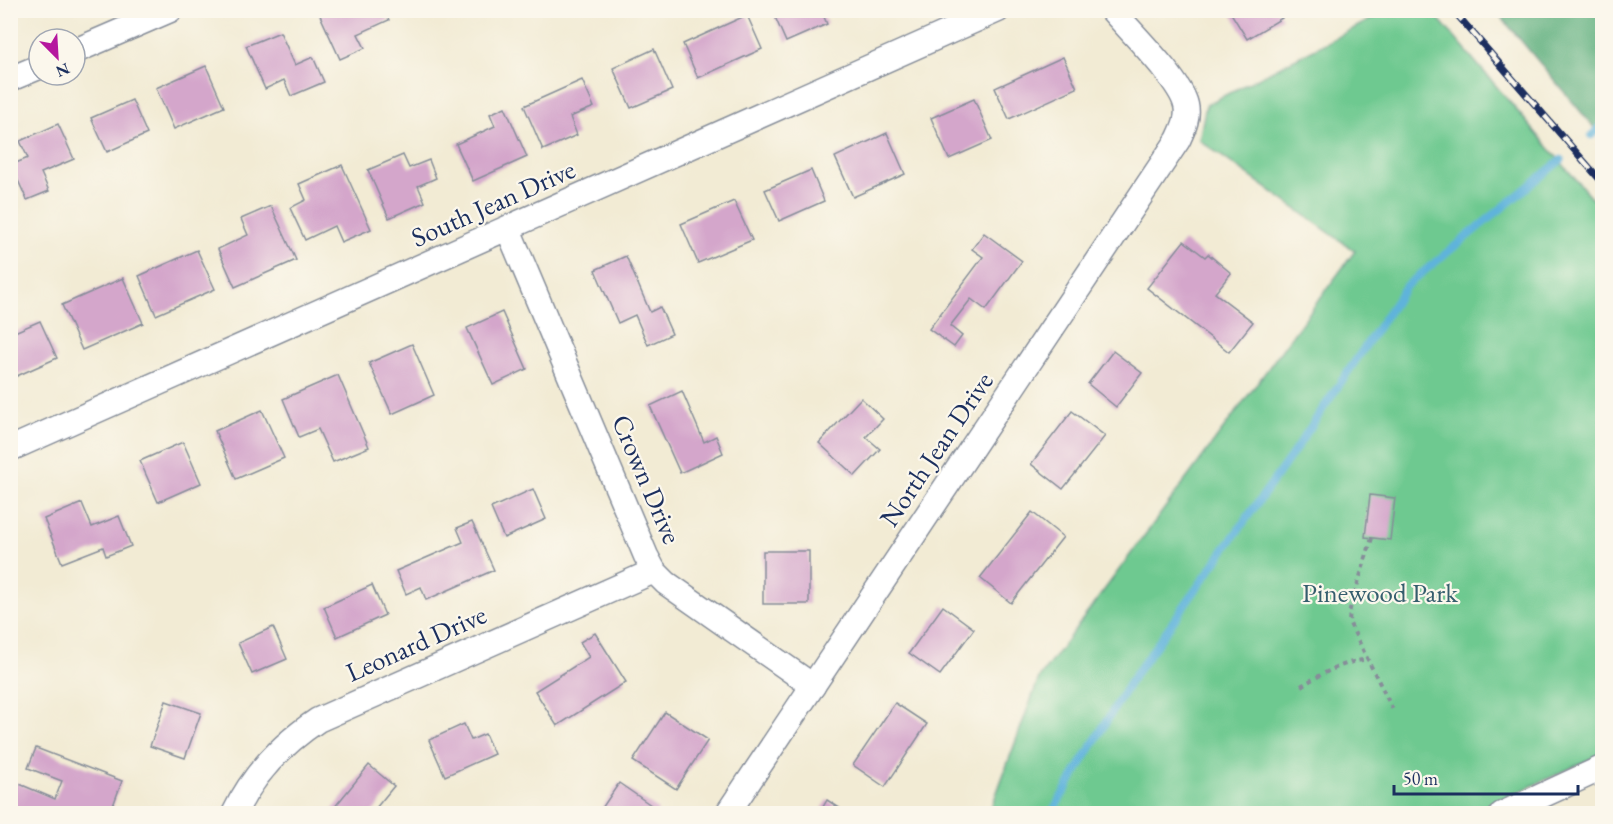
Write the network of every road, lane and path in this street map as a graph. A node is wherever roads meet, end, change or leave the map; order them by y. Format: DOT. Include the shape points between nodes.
graph roads {
  1 [pos="170,10"];
  2 [pos="998,10"];
  3 [pos="1112,10"];
  4 [pos="87,46"];
  5 [pos="27,72"];
  6 [pos="10,79"];
  7 [pos="508,229"];
  8 [pos="10,449"];
  9 [pos="1372,538"];
  10 [pos="654,571"];
  11 [pos="1368,660"];
  12 [pos="813,686"];
  13 [pos="1301,686"];
  14 [pos="1394,712"];
  15 [pos="1602,768"];
  16 [pos="234,813"];
  17 [pos="727,813"];
  18 [pos="1502,813"];
  1 -- 4 [label="street"];
  2 -- 7 [label="street, South Jean Drive"];
  3 -- 12 [label="street, North Jean Drive" via="1179,88 1186,106 1185,125 1169,156"];
  5 -- 6 [label="street"];
  7 -- 8 [label="street, South Jean Drive"];
  7 -- 10 [label="street, Crown Drive"];
  9 -- 11 [label="path" via="1348,616"];
  10 -- 12 [label="street, Crown Drive"];
  10 -- 16 [label="street, Leonard Drive" via="318,720 270,760"];
  11 -- 13 [label="path" via="1350,663"];
  11 -- 14 [label="path"];
  12 -- 17 [label="street, North Jean Drive"];
  15 -- 18 [label="street"];
}
